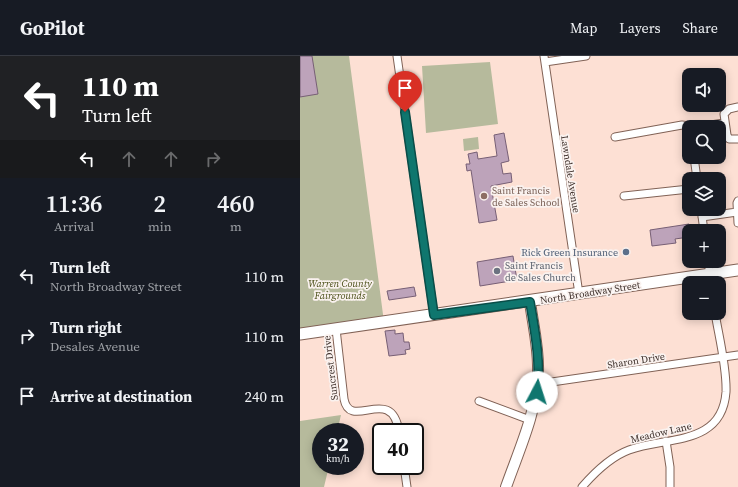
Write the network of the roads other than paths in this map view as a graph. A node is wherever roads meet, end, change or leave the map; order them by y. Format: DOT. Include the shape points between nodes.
graph roads {
  1 [pos="397,56"];
  2 [pos="586,56"];
  3 [pos="544,59"];
  4 [pos="738,107"];
  5 [pos="724,120"];
  6 [pos="682,126"];
  7 [pos="726,135"];
  8 [pos="616,137"];
  9 [pos="738,139"];
  10 [pos="682,190"];
  11 [pos="624,196"];
  12 [pos="738,201"];
  13 [pos="737,212"];
  14 [pos="702,217"];
  15 [pos="738,223"];
  16 [pos="703,224"];
  17 [pos="738,270"];
  18 [pos="719,276"];
  19 [pos="682,282"];
  20 [pos="579,294"];
  21 [pos="530,302"];
  22 [pos="434,315"];
  23 [pos="716,320"];
  24 [pos="336,329"];
  25 [pos="300,334"];
  26 [pos="738,355"];
  27 [pos="722,357"];
  28 [pos="538,384"];
  29 [pos="479,401"];
  30 [pos="530,420"];
  31 [pos="397,423"];
  32 [pos="666,441"];
  33 [pos="405,475"];
  34 [pos="407,487"];
  35 [pos="506,487"];
  36 [pos="582,487"];
  37 [pos="670,487"];
  1 -- 22 [label="street"];
  2 -- 3 [label="street"];
  3 -- 20 [label="street, Lawndale Avenue"];
  4 -- 5 [label="street" via="726,111"];
  6 -- 8 [label="street"];
  7 -- 9 [label="street" via="729,139"];
  10 -- 11 [label="street"];
  12 -- 13 [label="street"];
  13 -- 14 [label="street"];
  13 -- 15 [label="street"];
  14 -- 16 [label="street"];
  17 -- 18 [label="main road, North Broadway Street"];
  19 -- 20 [label="main road, North Broadway Street"];
  20 -- 21 [label="main road, North Broadway Street"];
  21 -- 22 [label="main road, North Broadway Street"];
  21 -- 28 [label="street" via="537,349"];
  22 -- 24 [label="main road, North Broadway Street"];
  23 -- 27 [label="street, Meadow Lane"];
  24 -- 25 [label="main road, North Broadway Street"];
  24 -- 31 [label="street, Suncrest Drive" via="346,406 356,412 389,410 395,416"];
  26 -- 27 [label="street, Sharon Drive"];
  27 -- 28 [label="street, Sharon Drive"];
  27 -- 32 [label="street, Meadow Lane" via="726,391 718,415 700,432 689,437"];
  28 -- 30 [label="street"];
  29 -- 30 [label="street"];
  30 -- 35 [label="street"];
  32 -- 36 [label="street, Meadow Lane" via="626,451 601,467"];
  32 -- 37 [label="street"];
  33 -- 34 [label="street"];
}
